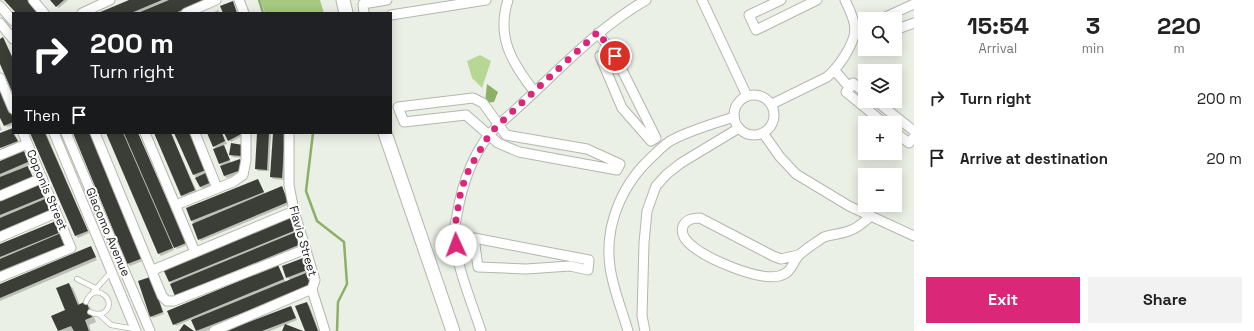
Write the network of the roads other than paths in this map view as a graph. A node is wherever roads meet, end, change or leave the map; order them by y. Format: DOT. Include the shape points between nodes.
graph roads {
  1 [pos="33,0"];
  2 [pos="110,0"];
  3 [pos="216,0"];
  4 [pos="239,0"];
  5 [pos="343,0"];
  6 [pos="387,0"];
  7 [pos="486,0"];
  8 [pos="508,0"];
  9 [pos="646,0"];
  10 [pos="702,0"];
  11 [pos="781,0"];
  12 [pos="818,0"];
  13 [pos="845,0"];
  14 [pos="92,3"];
  15 [pos="914,4"];
  16 [pos="0,6"];
  17 [pos="43,12"];
  18 [pos="83,12"];
  19 [pos="188,12"];
  20 [pos="244,12"];
  21 [pos="346,12"];
  22 [pos="364,12"];
  23 [pos="896,12"];
  24 [pos="392,15"];
  25 [pos="12,20"];
  26 [pos="0,23"];
  27 [pos="914,23"];
  28 [pos="902,27"];
  29 [pos="855,30"];
  30 [pos="858,30"];
  31 [pos="598,32"];
  32 [pos="12,38"];
  33 [pos="611,49"];
  34 [pos="835,71"];
  35 [pos="0,78"];
  36 [pos="858,87"];
  37 [pos="850,88"];
  38 [pos="534,91"];
  39 [pos="747,96"];
  40 [pos="772,104"];
  41 [pos="12,107"];
  42 [pos="885,108"];
  43 [pos="875,116"];
  44 [pos="734,117"];
  45 [pos="498,125"];
  46 [pos="740,128"];
  47 [pos="914,131"];
  48 [pos="763,133"];
  49 [pos="23,134"];
  50 [pos="54,134"];
  51 [pos="66,134"];
  52 [pos="95,134"];
  53 [pos="145,134"];
  54 [pos="195,134"];
  55 [pos="246,134"];
  56 [pos="289,134"];
  57 [pos="385,134"];
  58 [pos="489,135"];
  59 [pos="506,135"];
  60 [pos="902,138"];
  61 [pos="914,138"];
  62 [pos="498,143"];
  63 [pos="27,144"];
  64 [pos="0,155"];
  65 [pos="42,178"];
  66 [pos="217,188"];
  67 [pos="0,196"];
  68 [pos="176,205"];
  69 [pos="294,211"];
  70 [pos="56,213"];
  71 [pos="871,216"];
  72 [pos="914,236"];
  73 [pos="0,237"];
  74 [pos="306,249"];
  75 [pos="196,252"];
  76 [pos="474,253"];
  77 [pos="798,256"];
  78 [pos="458,257"];
  79 [pos="153,270"];
  80 [pos="112,271"];
  81 [pos="0,277"];
  82 [pos="77,279"];
  83 [pos="97,289"];
  84 [pos="312,290"];
  85 [pos="91,294"];
  86 [pos="86,302"];
  87 [pos="90,312"];
  88 [pos="99,314"];
  89 [pos="642,316"];
  90 [pos="625,320"];
  91 [pos="136,330"];
  92 [pos="150,331"];
  93 [pos="214,331"];
  94 [pos="325,331"];
  95 [pos="453,331"];
  96 [pos="481,331"];
  97 [pos="628,331"];
  98 [pos="645,331"];
  1 -- 17 [label="street"];
  2 -- 14 [label="street"];
  3 -- 19 [label="street"];
  4 -- 20 [label="street"];
  5 -- 21 [label="main road"];
  6 -- 22 [label="street" via="363,4"];
  7 -- 24 [label="street"];
  8 -- 38 [label="street" via="505,25 509,54 518,71"];
  9 -- 31 [label="street" via="621,14"];
  10 -- 39 [label="street"];
  11 -- 12 [label="street" via="748,15 756,30"];
  13 -- 29 [label="street"];
  14 -- 18 [label="street"];
  15 -- 23 [label="street"];
  16 -- 25 [label="street"];
  26 -- 32 [label="street"];
  27 -- 28 [label="street"];
  29 -- 30 [label="street"];
  29 -- 34 [label="street" via="846,55"];
  31 -- 33 [label="street"];
  31 -- 38 [label="street"];
  33 -- 33 [label="street" via="600,56 622,108 651,141 656,138"];
  34 -- 37 [label="street"];
  34 -- 40 [label="street" via="812,86"];
  35 -- 41 [label="street"];
  36 -- 37 [label="street" via="853,83"];
  37 -- 43 [label="street" via="846,92"];
  38 -- 45 [label="street"];
  39 -- 40 [label="street" via="761,96"];
  39 -- 44 [label="street" via="737,104"];
  40 -- 48 [label="street" via="774,118"];
  42 -- 47 [label="street"];
  44 -- 46 [label="street"];
  44 -- 90 [label="street" via="670,141 649,159 618,201 608,242 617,301"];
  45 -- 58 [label="street"];
  45 -- 58 [label="street" via="483,103 473,98 398,107 404,122 466,115"];
  45 -- 59 [label="street"];
  46 -- 48 [label="street" via="751,134"];
  46 -- 89 [label="street" via="681,163 656,186 646,212"];
  48 -- 71 [label="street" via="780,158 796,174 849,206"];
  49 -- 63 [label="street, Coponis Street"];
  50 -- 80 [label="street, Giacomo Avenue"];
  51 -- 92 [label="street, Giacomo Avenue"];
  52 -- 79 [label="street"];
  53 -- 68 [label="street"];
  54 -- 66 [label="street"];
  55 -- 66 [label="street" via="243,175"];
  56 -- 69 [label="street, Flavio Street" via="289,185"];
  57 -- 95 [label="main road"];
  58 -- 62 [label="street"];
  58 -- 78 [label="street" via="469,169 461,190 454,232"];
  59 -- 62 [label="street"];
  59 -- 62 [label="street" via="587,149 620,164 617,170 519,152"];
  60 -- 61 [label="street" via="909,143"];
  63 -- 64 [label="street"];
  63 -- 65 [label="street, Coponis Street"];
  65 -- 67 [label="street"];
  65 -- 70 [label="street, Coponis Street"];
  66 -- 68 [label="street"];
  68 -- 75 [label="street"];
  69 -- 74 [label="street, Flavio Street"];
  69 -- 75 [label="street"];
  70 -- 73 [label="street"];
  70 -- 81 [label="street, Coponis Street" via="71,248"];
  71 -- 72 [label="street"];
  71 -- 77 [label="street" via="852,230 824,238"];
  74 -- 79 [label="street" via="174,301 167,301 162,296"];
  74 -- 84 [label="street, Flavio Street" via="315,280"];
  75 -- 79 [label="street"];
  76 -- 76 [label="street" via="478,267 526,269 570,266 588,270 589,260 474,238"];
  76 -- 78 [label="street"];
  77 -- 77 [label="street" via="781,259 773,256 700,218 686,221 682,228 684,238 700,251 747,272 765,277 780,276 790,271"];
  78 -- 96 [label="street"];
  80 -- 83 [label="lane"];
  80 -- 91 [label="street, Giacomo Avenue"];
  82 -- 83 [label="lane"];
  83 -- 85 [label="lane"];
  84 -- 93 [label="street, Flavio Street"];
  84 -- 94 [label="street"];
  85 -- 86 [label="lane"];
  85 -- 88 [label="lane" via="101,293 108,299 107,309"];
  87 -- 88 [label="lane"];
  88 -- 91 [label="lane" via="111,325"];
  89 -- 90 [label="street"];
  89 -- 98 [label="street"];
  90 -- 97 [label="street"];
}
